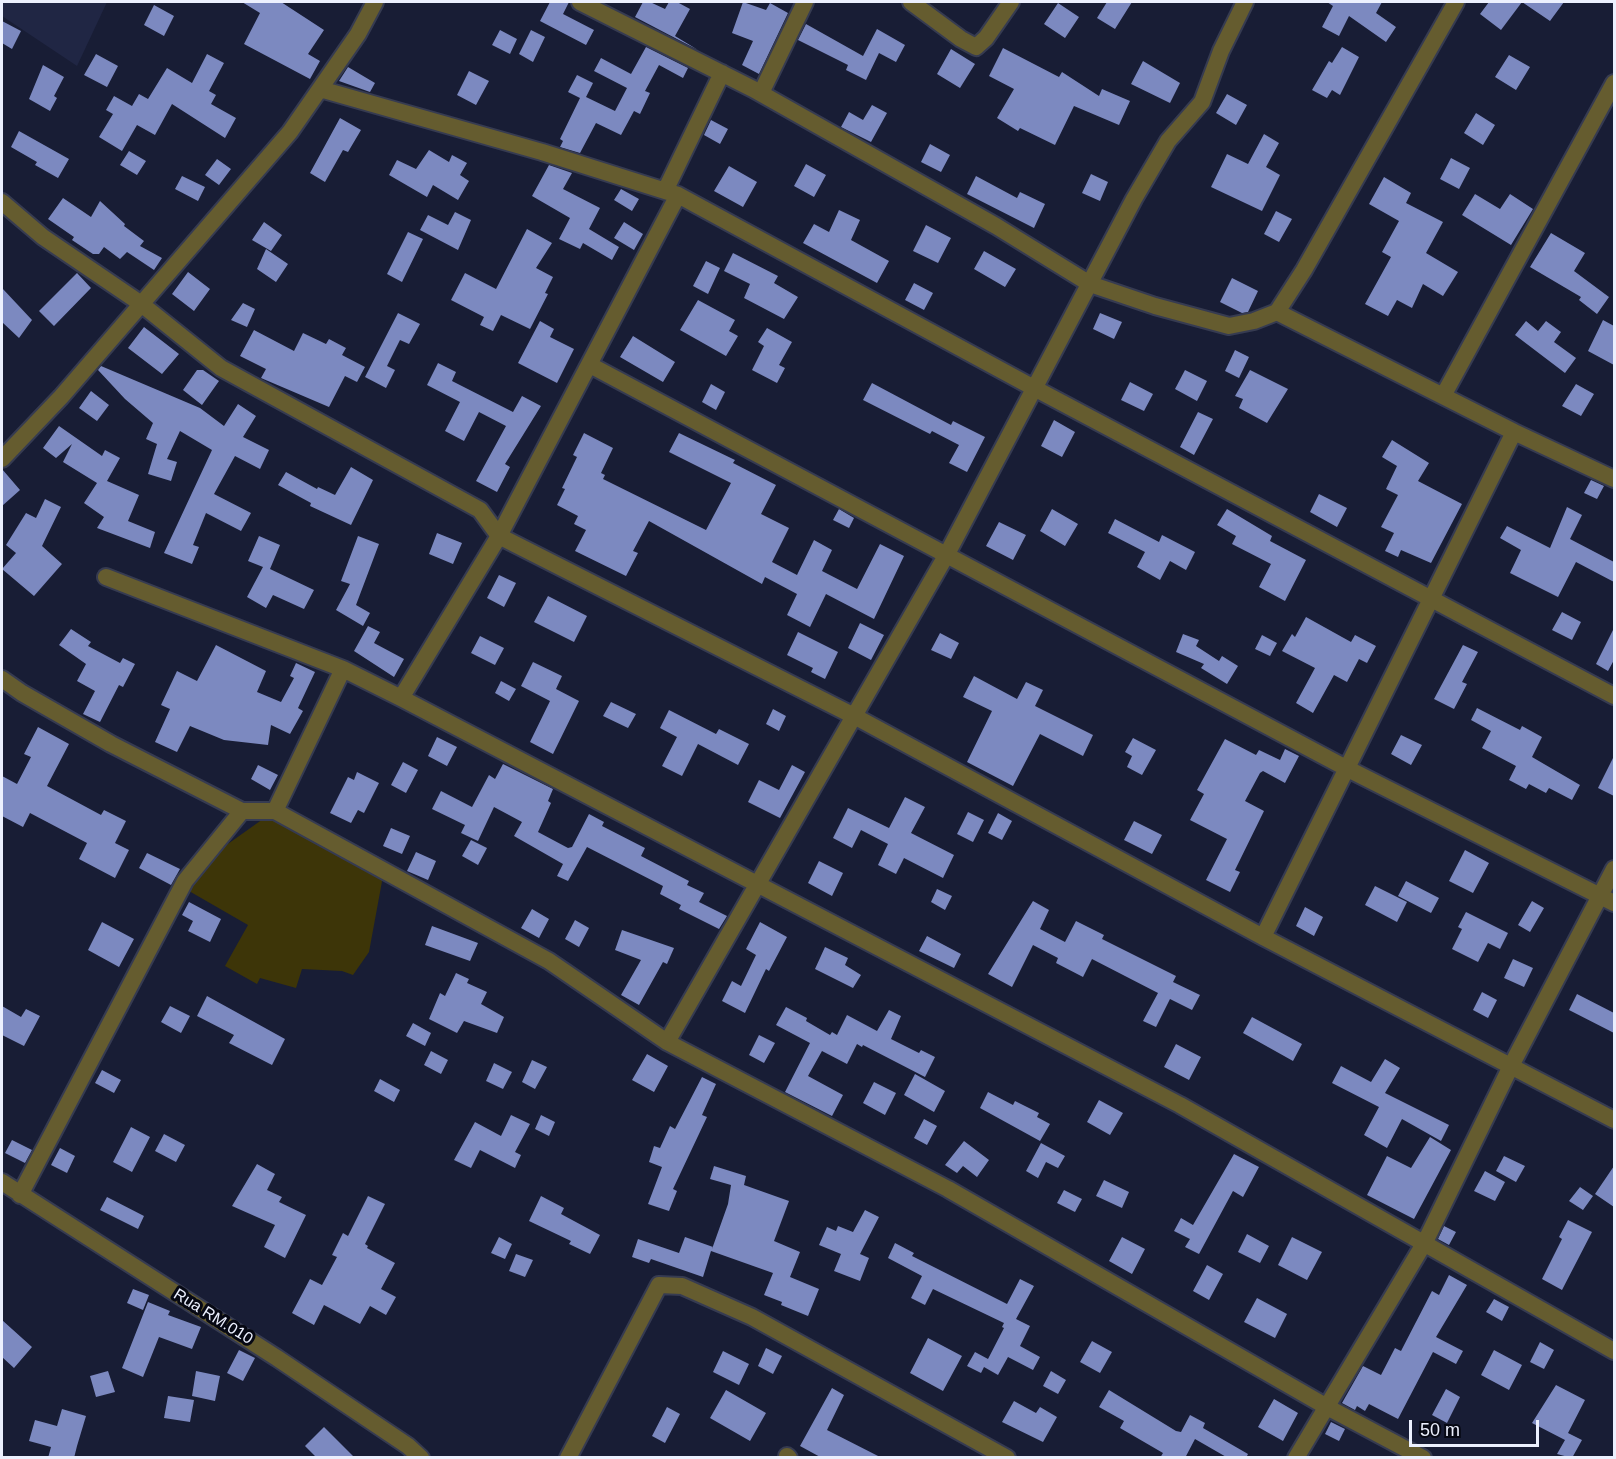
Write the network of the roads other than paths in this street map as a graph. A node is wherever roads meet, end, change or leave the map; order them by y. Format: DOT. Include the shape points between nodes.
graph roads {
  1 [pos="375,2"];
  2 [pos="580,2"];
  3 [pos="805,2"];
  4 [pos="911,2"];
  5 [pos="1011,2"];
  6 [pos="1245,2"];
  7 [pos="1455,2"];
  8 [pos="332,70"];
  9 [pos="722,73"];
  10 [pos="1614,83"];
  11 [pos="320,89"];
  12 [pos="761,93"];
  13 [pos="301,116"];
  14 [pos="672,193"];
  15 [pos="2,202"];
  16 [pos="1090,284"];
  17 [pos="140,303"];
  18 [pos="1277,312"];
  19 [pos="590,365"];
  20 [pos="1034,388"];
  21 [pos="1443,396"];
  22 [pos="1514,432"];
  23 [pos="2,459"];
  24 [pos="1614,476"];
  25 [pos="499,536"];
  26 [pos="947,554"];
  27 [pos="106,577"];
  28 [pos="1430,600"];
  29 [pos="343,669"];
  30 [pos="2,679"];
  31 [pos="1614,696"];
  32 [pos="401,698"];
  33 [pos="854,717"];
  34 [pos="1346,768"];
  35 [pos="242,811"];
  36 [pos="275,812"];
  37 [pos="1614,869"];
  38 [pos="760,885"];
  39 [pos="1607,899"];
  40 [pos="1263,937"];
  41 [pos="667,1042"];
  42 [pos="1511,1066"];
  43 [pos="1614,1120"];
  44 [pos="2,1182"];
  45 [pos="20,1194"];
  46 [pos="1425,1242"];
  47 [pos="1614,1351"];
  48 [pos="1327,1407"];
  49 [pos="421,1458"];
  50 [pos="568,1458"];
  51 [pos="1007,1458"];
  52 [pos="1296,1458"];
  53 [pos="1423,1458"];
  1 -- 8 [label="street"];
  2 -- 9 [label="street"];
  3 -- 12 [label="street"];
  4 -- 5 [label="street" via="976,47"];
  6 -- 16 [label="street" via="1202,102 1168,141"];
  7 -- 18 [label="street"];
  8 -- 11 [label="street"];
  8 -- 13 [label="street"];
  9 -- 12 [label="street"];
  9 -- 14 [label="street"];
  10 -- 21 [label="street"];
  11 -- 13 [label="street"];
  11 -- 14 [label="street"];
  12 -- 16 [label="street"];
  13 -- 17 [label="street"];
  14 -- 19 [label="street"];
  14 -- 20 [label="street"];
  15 -- 17 [label="street" via="43,237"];
  16 -- 18 [label="street" via="1228,326"];
  16 -- 20 [label="street"];
  17 -- 23 [label="street" via="61,397"];
  17 -- 25 [label="street" via="221,368 480,510"];
  18 -- 21 [label="street"];
  19 -- 25 [label="street"];
  19 -- 26 [label="street"];
  20 -- 26 [label="street"];
  20 -- 28 [label="street"];
  21 -- 22 [label="street"];
  22 -- 24 [label="street"];
  22 -- 28 [label="street"];
  25 -- 32 [label="street"];
  25 -- 33 [label="street"];
  26 -- 33 [label="street"];
  26 -- 34 [label="street"];
  27 -- 29 [label="street"];
  28 -- 31 [label="street"];
  28 -- 34 [label="street"];
  29 -- 32 [label="street"];
  29 -- 36 [label="street"];
  30 -- 35 [label="street" via="111,744"];
  32 -- 38 [label="street"];
  33 -- 38 [label="street"];
  33 -- 40 [label="street"];
  34 -- 39 [label="street"];
  34 -- 40 [label="street"];
  35 -- 36 [label="street"];
  35 -- 45 [label="street" via="185,881"];
  36 -- 41 [label="street" via="549,961"];
  37 -- 39 [label="street"];
  38 -- 41 [label="street"];
  38 -- 46 [label="street" via="1180,1105"];
  39 -- 42 [label="street"];
  40 -- 42 [label="street"];
  41 -- 48 [label="street" via="948,1189"];
  42 -- 43 [label="street"];
  42 -- 46 [label="street"];
  44 -- 45 [label="street, Rua RM.010"];
  45 -- 49 [label="street, Rua RM.010" via="277,1358"];
  46 -- 47 [label="street"];
  46 -- 48 [label="street"];
  48 -- 52 [label="street"];
  48 -- 53 [label="street"];
  50 -- 51 [label="street" via="659,1285 682,1286 752,1317"];
}
